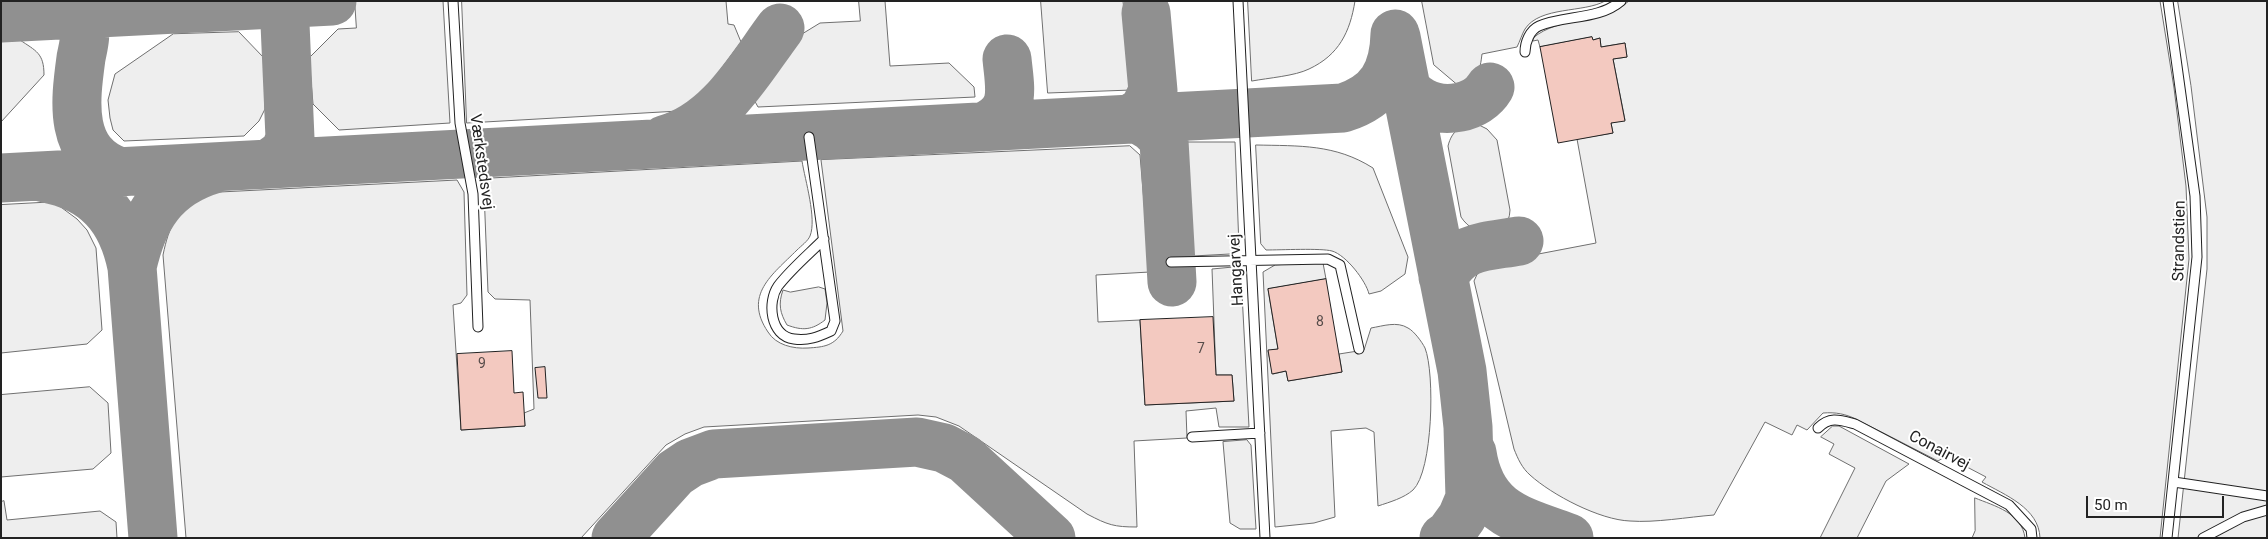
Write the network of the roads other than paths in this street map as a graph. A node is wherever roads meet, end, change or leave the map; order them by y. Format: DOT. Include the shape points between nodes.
graph roads {
  1 [pos="453,1"];
  2 [pos="1238,1"];
  3 [pos="1621,1"];
  4 [pos="2168,1"];
  5 [pos="1525,52"];
  6 [pos="809,137"];
  7 [pos="824,239"];
  8 [pos="1251,258"];
  9 [pos="1170,262"];
  10 [pos="478,327"];
  11 [pos="1359,350"];
  12 [pos="1818,428"];
  13 [pos="1260,433"];
  14 [pos="1192,437"];
  15 [pos="2174,482"];
  16 [pos="2267,496"];
  17 [pos="2267,510"];
  18 [pos="1265,538"];
  19 [pos="2032,538"];
  20 [pos="2167,538"];
  21 [pos="2203,538"];
  1 -- 10 [label="lane, Værkstedsvej" via="460,123 473,194"];
  2 -- 8 [label="lane, Hangarvej"];
  3 -- 5 [label="lane" via="1597,12 1538,26 1528,38"];
  4 -- 15 [label="lane, Strandstien" via="2195,196 2197,258"];
  6 -- 7 [label="lane"];
  7 -- 7 [label="lane" via="835,321 831,331 813,339 792,339 780,331 772,318 772,300 778,286"];
  8 -- 9 [label="lane"];
  8 -- 11 [label="lane" via="1328,258 1340,266"];
  8 -- 13 [label="lane, Hangarvej"];
  12 -- 19 [label="lane, Conairvej" via="1834,419 1855,424 2009,505 2031,529"];
  13 -- 14 [label="lane"];
  13 -- 18 [label="lane, Hangarvej"];
  15 -- 16 [label="lane"];
  15 -- 20 [label="lane, Strandstien"];
  17 -- 21 [label="lane" via="2243,517"];
}
